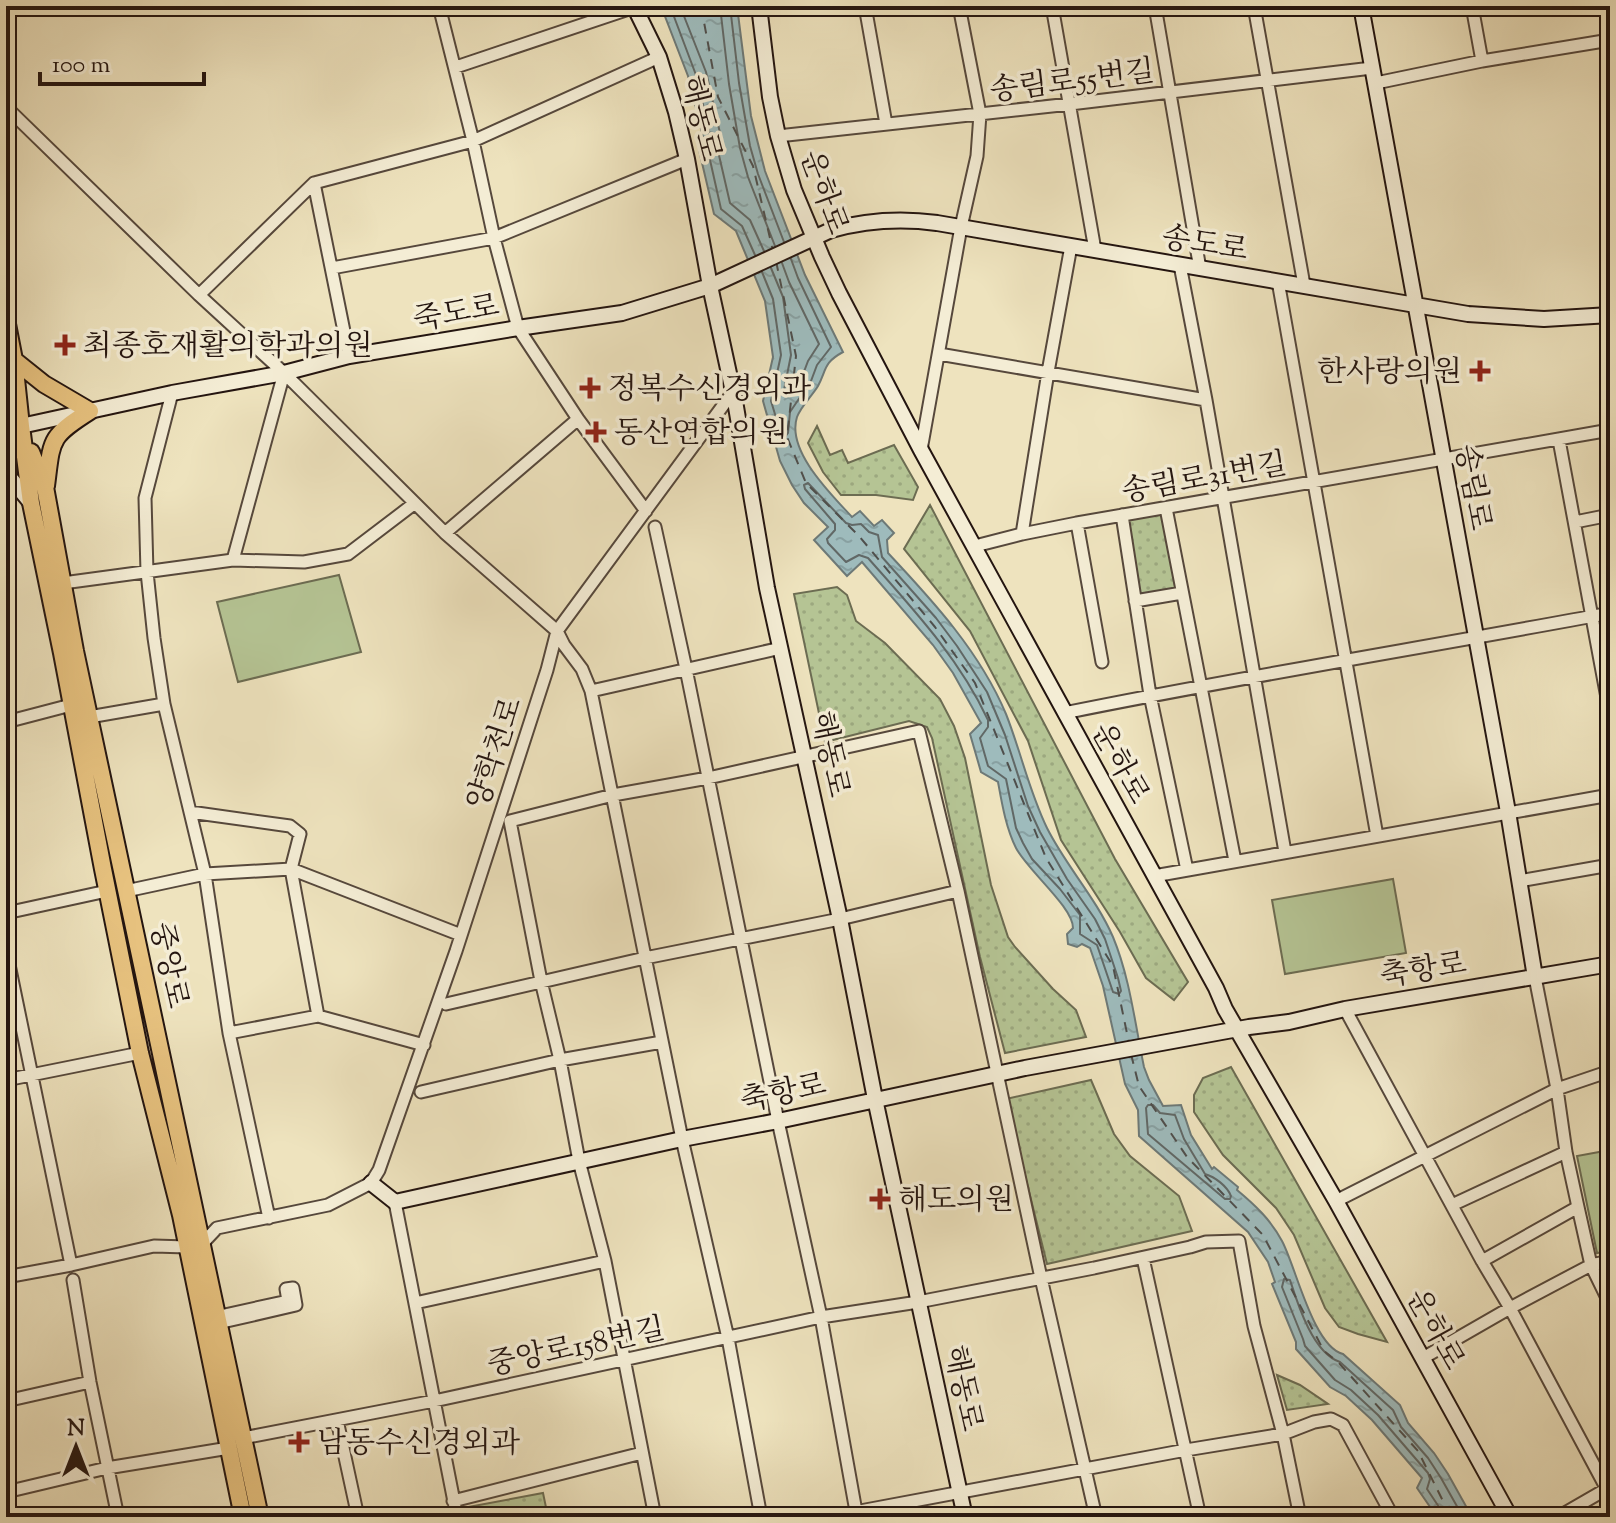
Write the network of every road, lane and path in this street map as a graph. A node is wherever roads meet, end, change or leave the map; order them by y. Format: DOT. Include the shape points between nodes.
graph roads {
  1 [pos="439,6"];
  2 [pos="759,6"];
  3 [pos="865,6"];
  4 [pos="959,6"];
  5 [pos="1052,6"];
  6 [pos="1155,6"];
  7 [pos="1254,6"];
  8 [pos="1361,6"];
  9 [pos="1472,6"];
  10 [pos="634,7"];
  11 [pos="1610,40"];
  12 [pos="659,57"];
  13 [pos="1482,61"];
  14 [pos="456,67"];
  15 [pos="1374,75"];
  16 [pos="1267,80"];
  17 [pos="1170,92"];
  18 [pos="1070,104"];
  19 [pos="6,107"];
  20 [pos="980,114"];
  21 [pos="886,124"];
  22 [pos="778,136"];
  23 [pos="473,141"];
  24 [pos="687,159"];
  25 [pos="314,183"];
  26 [pos="961,227"];
  27 [pos="813,237"];
  28 [pos="494,238"];
  29 [pos="1071,246"];
  30 [pos="1095,250"];
  31 [pos="1180,265"];
  32 [pos="332,268"];
  33 [pos="1200,269"];
  34 [pos="1278,281"];
  35 [pos="1304,285"];
  36 [pos="710,286"];
  37 [pos="199,295"];
  38 [pos="1416,304"];
  39 [pos="1610,315"];
  40 [pos="6,319"];
  41 [pos="518,328"];
  42 [pos="939,354"];
  43 [pos="349,356"];
  44 [pos="10,367"];
  45 [pos="1048,372"];
  46 [pos="284,373"];
  47 [pos="733,392"];
  48 [pos="172,393"];
  49 [pos="1206,400"];
  50 [pos="90,411"];
  51 [pos="6,412"];
  52 [pos="578,419"];
  53 [pos="13,422"];
  54 [pos="1610,430"];
  55 [pos="1559,440"];
  56 [pos="6,441"];
  57 [pos="921,450"];
  58 [pos="1443,459"];
  59 [pos="6,461"];
  60 [pos="6,482"];
  61 [pos="1313,482"];
  62 [pos="45,487"];
  63 [pos="1222,498"];
  64 [pos="31,503"];
  65 [pos="415,503"];
  66 [pos="1166,508"];
  67 [pos="646,511"];
  68 [pos="1122,515"];
  69 [pos="1610,515"];
  70 [pos="1575,522"];
  71 [pos="1077,523"];
  72 [pos="655,527"];
  73 [pos="445,533"];
  74 [pos="1022,534"];
  75 [pos="975,546"];
  76 [pos="233,560"];
  77 [pos="147,572"];
  78 [pos="63,583"];
  79 [pos="1182,593"];
  80 [pos="1135,601"];
  81 [pos="1610,613"];
  82 [pos="1592,617"];
  83 [pos="557,631"];
  84 [pos="1475,639"];
  85 [pos="781,648"];
  86 [pos="1346,661"];
  87 [pos="1102,662"];
  88 [pos="686,669"];
  89 [pos="1254,676"];
  90 [pos="1201,686"];
  91 [pos="591,691"];
  92 [pos="1150,695"];
  93 [pos="164,704"];
  94 [pos="71,705"];
  95 [pos="1064,713"];
  96 [pos="1610,714"];
  97 [pos="89,717"];
  98 [pos="6,722"];
  99 [pos="805,755"];
  100 [pos="708,778"];
  101 [pos="613,795"];
  102 [pos="1610,795"];
  103 [pos="190,812"];
  104 [pos="1508,812"];
  105 [pos="1377,836"];
  106 [pos="1285,852"];
  107 [pos="1235,861"];
  108 [pos="1610,865"];
  109 [pos="291,869"];
  110 [pos="1187,870"];
  111 [pos="205,874"];
  112 [pos="1154,876"];
  113 [pos="1519,881"];
  114 [pos="107,891"];
  115 [pos="126,891"];
  116 [pos="958,891"];
  117 [pos="6,913"];
  118 [pos="840,919"];
  119 [pos="461,935"];
  120 [pos="740,939"];
  121 [pos="6,950"];
  122 [pos="645,958"];
  123 [pos="1610,964"];
  124 [pos="1535,977"];
  125 [pos="541,981"];
  126 [pos="446,1004"];
  127 [pos="1345,1009"];
  128 [pos="318,1016"];
  129 [pos="1238,1029"];
  130 [pos="229,1033"];
  131 [pos="662,1042"];
  132 [pos="424,1045"];
  133 [pos="140,1053"];
  134 [pos="560,1060"];
  135 [pos="1610,1071"];
  136 [pos="997,1074"];
  137 [pos="32,1075"];
  138 [pos="6,1080"];
  139 [pos="1557,1089"];
  140 [pos="421,1092"];
  141 [pos="875,1099"];
  142 [pos="778,1121"];
  143 [pos="682,1139"];
  144 [pos="1566,1152"];
  145 [pos="1426,1155"];
  146 [pos="579,1161"];
  147 [pos="375,1177"];
  148 [pos="1336,1201"];
  149 [pos="395,1202"];
  150 [pos="1452,1205"];
  151 [pos="1578,1207"];
  152 [pos="269,1218"];
  153 [pos="194,1246"];
  154 [pos="1143,1258"];
  155 [pos="605,1261"];
  156 [pos="1482,1261"];
  157 [pos="1610,1261"];
  158 [pos="71,1265"];
  159 [pos="1591,1265"];
  160 [pos="6,1277"];
  161 [pos="1041,1278"];
  162 [pos="73,1280"];
  163 [pos="918,1302"];
  164 [pos="415,1303"];
  165 [pos="1610,1304"];
  166 [pos="1510,1308"];
  167 [pos="821,1317"];
  168 [pos="213,1321"];
  169 [pos="728,1338"];
  170 [pos="1423,1358"];
  171 [pos="625,1360"];
  172 [pos="90,1382"];
  173 [pos="6,1401"];
  174 [pos="434,1401"];
  175 [pos="337,1420"];
  176 [pos="1283,1434"];
  177 [pos="243,1438"];
  178 [pos="229,1448"];
  179 [pos="1186,1450"];
  180 [pos="642,1453"];
  181 [pos="107,1468"];
  182 [pos="1086,1469"];
  183 [pos="1609,1490"];
  184 [pos="6,1492"];
  185 [pos="960,1493"];
  186 [pos="453,1501"];
  187 [pos="856,1514"];
  188 [pos="118,1517"];
  189 [pos="243,1517"];
  190 [pos="260,1517"];
  191 [pos="358,1517"];
  192 [pos="457,1517"];
  193 [pos="655,1517"];
  194 [pos="761,1517"];
  195 [pos="828,1517"];
  196 [pos="965,1517"];
  197 [pos="1096,1517"];
  198 [pos="1200,1517"];
  199 [pos="1300,1517"];
  200 [pos="1393,1517"];
  201 [pos="1510,1517"];
  202 [pos="1558,1517"];
  1 -- 14 [label="street"];
  2 -- 22 [label="street, 운하로"];
  3 -- 21 [label="street"];
  4 -- 20 [label="street"];
  5 -- 18 [label="street"];
  6 -- 17 [label="street"];
  7 -- 16 [label="street"];
  8 -- 15 [label="street, 송림로"];
  9 -- 13 [label="street"];
  10 -- 12 [label="street, 해동로"];
  10 -- 14 [label="street"];
  11 -- 13 [label="street, 송림로55번길"];
  12 -- 23 [label="street"];
  12 -- 24 [label="street, 해동로"];
  13 -- 15 [label="street, 송림로55번길"];
  14 -- 23 [label="street"];
  15 -- 16 [label="street, 송림로55번길"];
  15 -- 38 [label="street, 송림로"];
  16 -- 17 [label="street, 송림로55번길"];
  16 -- 35 [label="street"];
  17 -- 18 [label="street, 송림로55번길"];
  17 -- 33 [label="street"];
  18 -- 20 [label="street, 송림로55번길"];
  18 -- 30 [label="street"];
  19 -- 37 [label="street"];
  20 -- 21 [label="street, 송림로55번길"];
  20 -- 26 [label="street" via="977,156"];
  21 -- 22 [label="street, 송림로55번길"];
  22 -- 27 [label="street, 운하로"];
  23 -- 25 [label="street"];
  23 -- 28 [label="street"];
  24 -- 28 [label="street"];
  24 -- 36 [label="street, 해동로"];
  25 -- 32 [label="street"];
  25 -- 37 [label="street"];
  26 -- 27 [label="street, 송도로" via="883,220"];
  26 -- 29 [label="street, 송도로"];
  26 -- 42 [label="street"];
  27 -- 36 [label="street, 송도로"];
  27 -- 57 [label="street, 운하로"];
  28 -- 32 [label="street"];
  28 -- 41 [label="street"];
  29 -- 30 [label="street, 송도로"];
  29 -- 45 [label="street"];
  30 -- 31 [label="street, 송도로"];
  31 -- 33 [label="street, 송도로"];
  31 -- 49 [label="street"];
  32 -- 43 [label="street"];
  33 -- 34 [label="street, 송도로"];
  34 -- 35 [label="street, 송도로"];
  34 -- 61 [label="street"];
  35 -- 38 [label="street, 송도로"];
  36 -- 41 [label="street, 죽도로" via="622,313"];
  36 -- 47 [label="street, 해동로"];
  37 -- 46 [label="street"];
  38 -- 39 [label="street, 송도로" via="1519,318"];
  38 -- 58 [label="street, 송림로"];
  40 -- 44 [label="main road, 중앙로"];
  41 -- 43 [label="street, 죽도로"];
  41 -- 52 [label="street"];
  42 -- 45 [label="street"];
  42 -- 57 [label="street"];
  43 -- 46 [label="street, 죽도로"];
  44 -- 50 [label="main road"];
  44 -- 53 [label="main road, 중앙로"];
  45 -- 49 [label="street"];
  45 -- 74 [label="street"];
  46 -- 48 [label="street, 죽도로"];
  46 -- 65 [label="street"];
  46 -- 76 [label="street"];
  47 -- 67 [label="street, 양학천로"];
  47 -- 85 [label="street, 해동로"];
  48 -- 50 [label="street, 죽도로"];
  48 -- 77 [label="street" via="145,498"];
  49 -- 63 [label="street"];
  50 -- 53 [label="street, 죽도로"];
  50 -- 62 [label="main road" via="51,443"];
  51 -- 53 [label="street"];
  52 -- 67 [label="street"];
  52 -- 73 [label="street"];
  53 -- 56 [label="street"];
  53 -- 59 [label="street" via="13,450"];
  53 -- 62 [label="main road, 중앙로"];
  53 -- 64 [label="main road, 중앙로"];
  54 -- 55 [label="street, 송림로31번길"];
  55 -- 58 [label="street, 송림로31번길"];
  55 -- 70 [label="street"];
  57 -- 75 [label="street, 운하로"];
  58 -- 61 [label="street, 송림로31번길"];
  58 -- 84 [label="street, 송림로"];
  60 -- 64 [label="street" via="12,480"];
  61 -- 63 [label="street, 송림로31번길"];
  61 -- 86 [label="street"];
  62 -- 78 [label="main road, 중앙로"];
  63 -- 66 [label="street, 송림로31번길"];
  63 -- 89 [label="street"];
  64 -- 94 [label="main road, 중앙로"];
  65 -- 73 [label="street"];
  65 -- 76 [label="street" via="348,554 304,562"];
  66 -- 68 [label="street, 송림로31번길"];
  66 -- 79 [label="street"];
  67 -- 83 [label="street, 양학천로"];
  68 -- 71 [label="street, 송림로31번길"];
  68 -- 80 [label="street"];
  69 -- 70 [label="street"];
  70 -- 82 [label="street"];
  71 -- 74 [label="street, 송림로31번길"];
  71 -- 87 [label="street"];
  72 -- 88 [label="street"];
  73 -- 83 [label="street"];
  74 -- 75 [label="street, 송림로31번길"];
  75 -- 95 [label="street, 운하로"];
  76 -- 77 [label="street"];
  77 -- 78 [label="street"];
  77 -- 93 [label="street"];
  78 -- 97 [label="main road, 중앙로"];
  79 -- 80 [label="street"];
  79 -- 90 [label="street"];
  80 -- 92 [label="street"];
  81 -- 82 [label="street"];
  82 -- 84 [label="street"];
  82 -- 96 [label="street"];
  83 -- 91 [label="street"];
  83 -- 119 [label="street, 양학천로"];
  84 -- 86 [label="street"];
  84 -- 104 [label="street, 송림로"];
  85 -- 88 [label="street"];
  85 -- 99 [label="street, 해동로"];
  86 -- 89 [label="street"];
  86 -- 105 [label="street"];
  88 -- 91 [label="street"];
  88 -- 100 [label="street"];
  89 -- 90 [label="street"];
  89 -- 106 [label="street"];
  90 -- 92 [label="street"];
  90 -- 107 [label="street"];
  91 -- 101 [label="street"];
  92 -- 95 [label="street"];
  92 -- 110 [label="street"];
  93 -- 97 [label="street"];
  93 -- 103 [label="street"];
  94 -- 98 [label="street"];
  94 -- 114 [label="main road, 중앙로"];
  95 -- 112 [label="street, 운하로"];
  97 -- 115 [label="main road, 중앙로"];
  99 -- 100 [label="street"];
  99 -- 116 [label="street" via="919,731"];
  99 -- 118 [label="street, 해동로"];
  100 -- 101 [label="street"];
  100 -- 120 [label="street"];
  101 -- 122 [label="street"];
  101 -- 125 [label="street, 양학천로" via="510,821"];
  102 -- 104 [label="street"];
  103 -- 109 [label="street" via="290,826 300,834"];
  103 -- 111 [label="street"];
  104 -- 105 [label="street"];
  104 -- 113 [label="street, 송림로"];
  105 -- 106 [label="street"];
  106 -- 107 [label="street"];
  107 -- 110 [label="street"];
  108 -- 113 [label="street"];
  109 -- 111 [label="street"];
  109 -- 119 [label="street"];
  109 -- 128 [label="street"];
  110 -- 112 [label="street"];
  111 -- 115 [label="street"];
  111 -- 130 [label="street"];
  112 -- 129 [label="street, 운하로"];
  113 -- 124 [label="street, 송림로"];
  114 -- 117 [label="street"];
  114 -- 133 [label="main road, 중앙로"];
  115 -- 153 [label="main road, 중앙로"];
  116 -- 118 [label="street"];
  116 -- 136 [label="street"];
  118 -- 120 [label="street"];
  118 -- 141 [label="street, 해동로"];
  119 -- 132 [label="street, 양학천로"];
  120 -- 122 [label="street"];
  120 -- 142 [label="street"];
  121 -- 137 [label="street"];
  122 -- 125 [label="street"];
  122 -- 131 [label="street"];
  123 -- 124 [label="street, 축항로"];
  124 -- 127 [label="street, 축항로"];
  124 -- 139 [label="street"];
  125 -- 126 [label="street"];
  125 -- 134 [label="street"];
  127 -- 129 [label="street, 축항로"];
  127 -- 145 [label="street"];
  128 -- 130 [label="street"];
  128 -- 132 [label="street"];
  129 -- 136 [label="street, 축항로"];
  129 -- 148 [label="street, 운하로"];
  130 -- 152 [label="street"];
  131 -- 134 [label="street"];
  131 -- 143 [label="street"];
  132 -- 147 [label="street, 양학천로"];
  133 -- 137 [label="street"];
  133 -- 153 [label="main road, 중앙로" via="181,1215"];
  134 -- 140 [label="street"];
  134 -- 146 [label="street"];
  135 -- 139 [label="street"];
  136 -- 141 [label="street, 축항로"];
  136 -- 161 [label="street"];
  137 -- 138 [label="street"];
  137 -- 158 [label="street"];
  139 -- 144 [label="street"];
  139 -- 145 [label="street"];
  141 -- 142 [label="street, 축항로"];
  141 -- 163 [label="street, 해동로"];
  142 -- 143 [label="street, 축항로"];
  142 -- 167 [label="street"];
  143 -- 146 [label="street, 축항로"];
  143 -- 169 [label="street"];
  144 -- 150 [label="street"];
  144 -- 151 [label="street"];
  145 -- 148 [label="street"];
  145 -- 150 [label="street"];
  146 -- 149 [label="street, 축항로"];
  146 -- 155 [label="street"];
  147 -- 149 [label="street"];
  147 -- 152 [label="street" via="328,1205"];
  148 -- 170 [label="street, 운하로"];
  149 -- 164 [label="street"];
  150 -- 156 [label="street"];
  151 -- 156 [label="street"];
  151 -- 159 [label="street"];
  152 -- 153 [label="street" via="217,1228"];
  153 -- 158 [label="street" via="154,1246"];
  153 -- 168 [label="main road, 중앙로"];
  154 -- 161 [label="street, 중앙로158번길"];
  154 -- 176 [label="street, 중앙로158번길" via="1206,1242 1239,1241 1254,1326"];
  154 -- 179 [label="street"];
  155 -- 164 [label="street"];
  155 -- 171 [label="street"];
  156 -- 166 [label="street"];
  157 -- 159 [label="street"];
  158 -- 160 [label="street"];
  159 -- 165 [label="street"];
  159 -- 166 [label="street"];
  161 -- 163 [label="street, 중앙로158번길"];
  161 -- 182 [label="street"];
  162 -- 172 [label="street"];
  163 -- 167 [label="street, 중앙로158번길"];
  163 -- 185 [label="street, 해동로"];
  164 -- 174 [label="street"];
  166 -- 170 [label="street"];
  166 -- 183 [label="street"];
  167 -- 169 [label="street, 중앙로158번길"];
  167 -- 187 [label="street"];
  168 -- 168 [label="street" via="296,1305 293,1288 286,1289 288,1301"];
  168 -- 177 [label="main road, 중앙로"];
  168 -- 178 [label="main road, 중앙로"];
  169 -- 171 [label="street, 중앙로158번길"];
  169 -- 194 [label="street"];
  170 -- 201 [label="street, 운하로"];
  171 -- 174 [label="street, 중앙로158번길"];
  171 -- 180 [label="street"];
  172 -- 173 [label="street"];
  172 -- 181 [label="street"];
  174 -- 175 [label="street, 중앙로158번길"];
  174 -- 186 [label="street"];
  175 -- 177 [label="street, 중앙로158번길"];
  175 -- 191 [label="street"];
  176 -- 179 [label="street"];
  176 -- 199 [label="street"];
  176 -- 200 [label="street" via="1331,1419 1343,1425"];
  177 -- 190 [label="main road, 중앙로"];
  178 -- 181 [label="street"];
  178 -- 189 [label="main road, 중앙로"];
  179 -- 182 [label="street"];
  179 -- 198 [label="street"];
  180 -- 186 [label="street"];
  180 -- 193 [label="street"];
  181 -- 184 [label="street"];
  181 -- 188 [label="street"];
  182 -- 185 [label="street"];
  182 -- 197 [label="street"];
  183 -- 202 [label="street"];
  185 -- 187 [label="street"];
  185 -- 196 [label="street, 해동로"];
  186 -- 192 [label="street"];
  187 -- 195 [label="street"];
}
